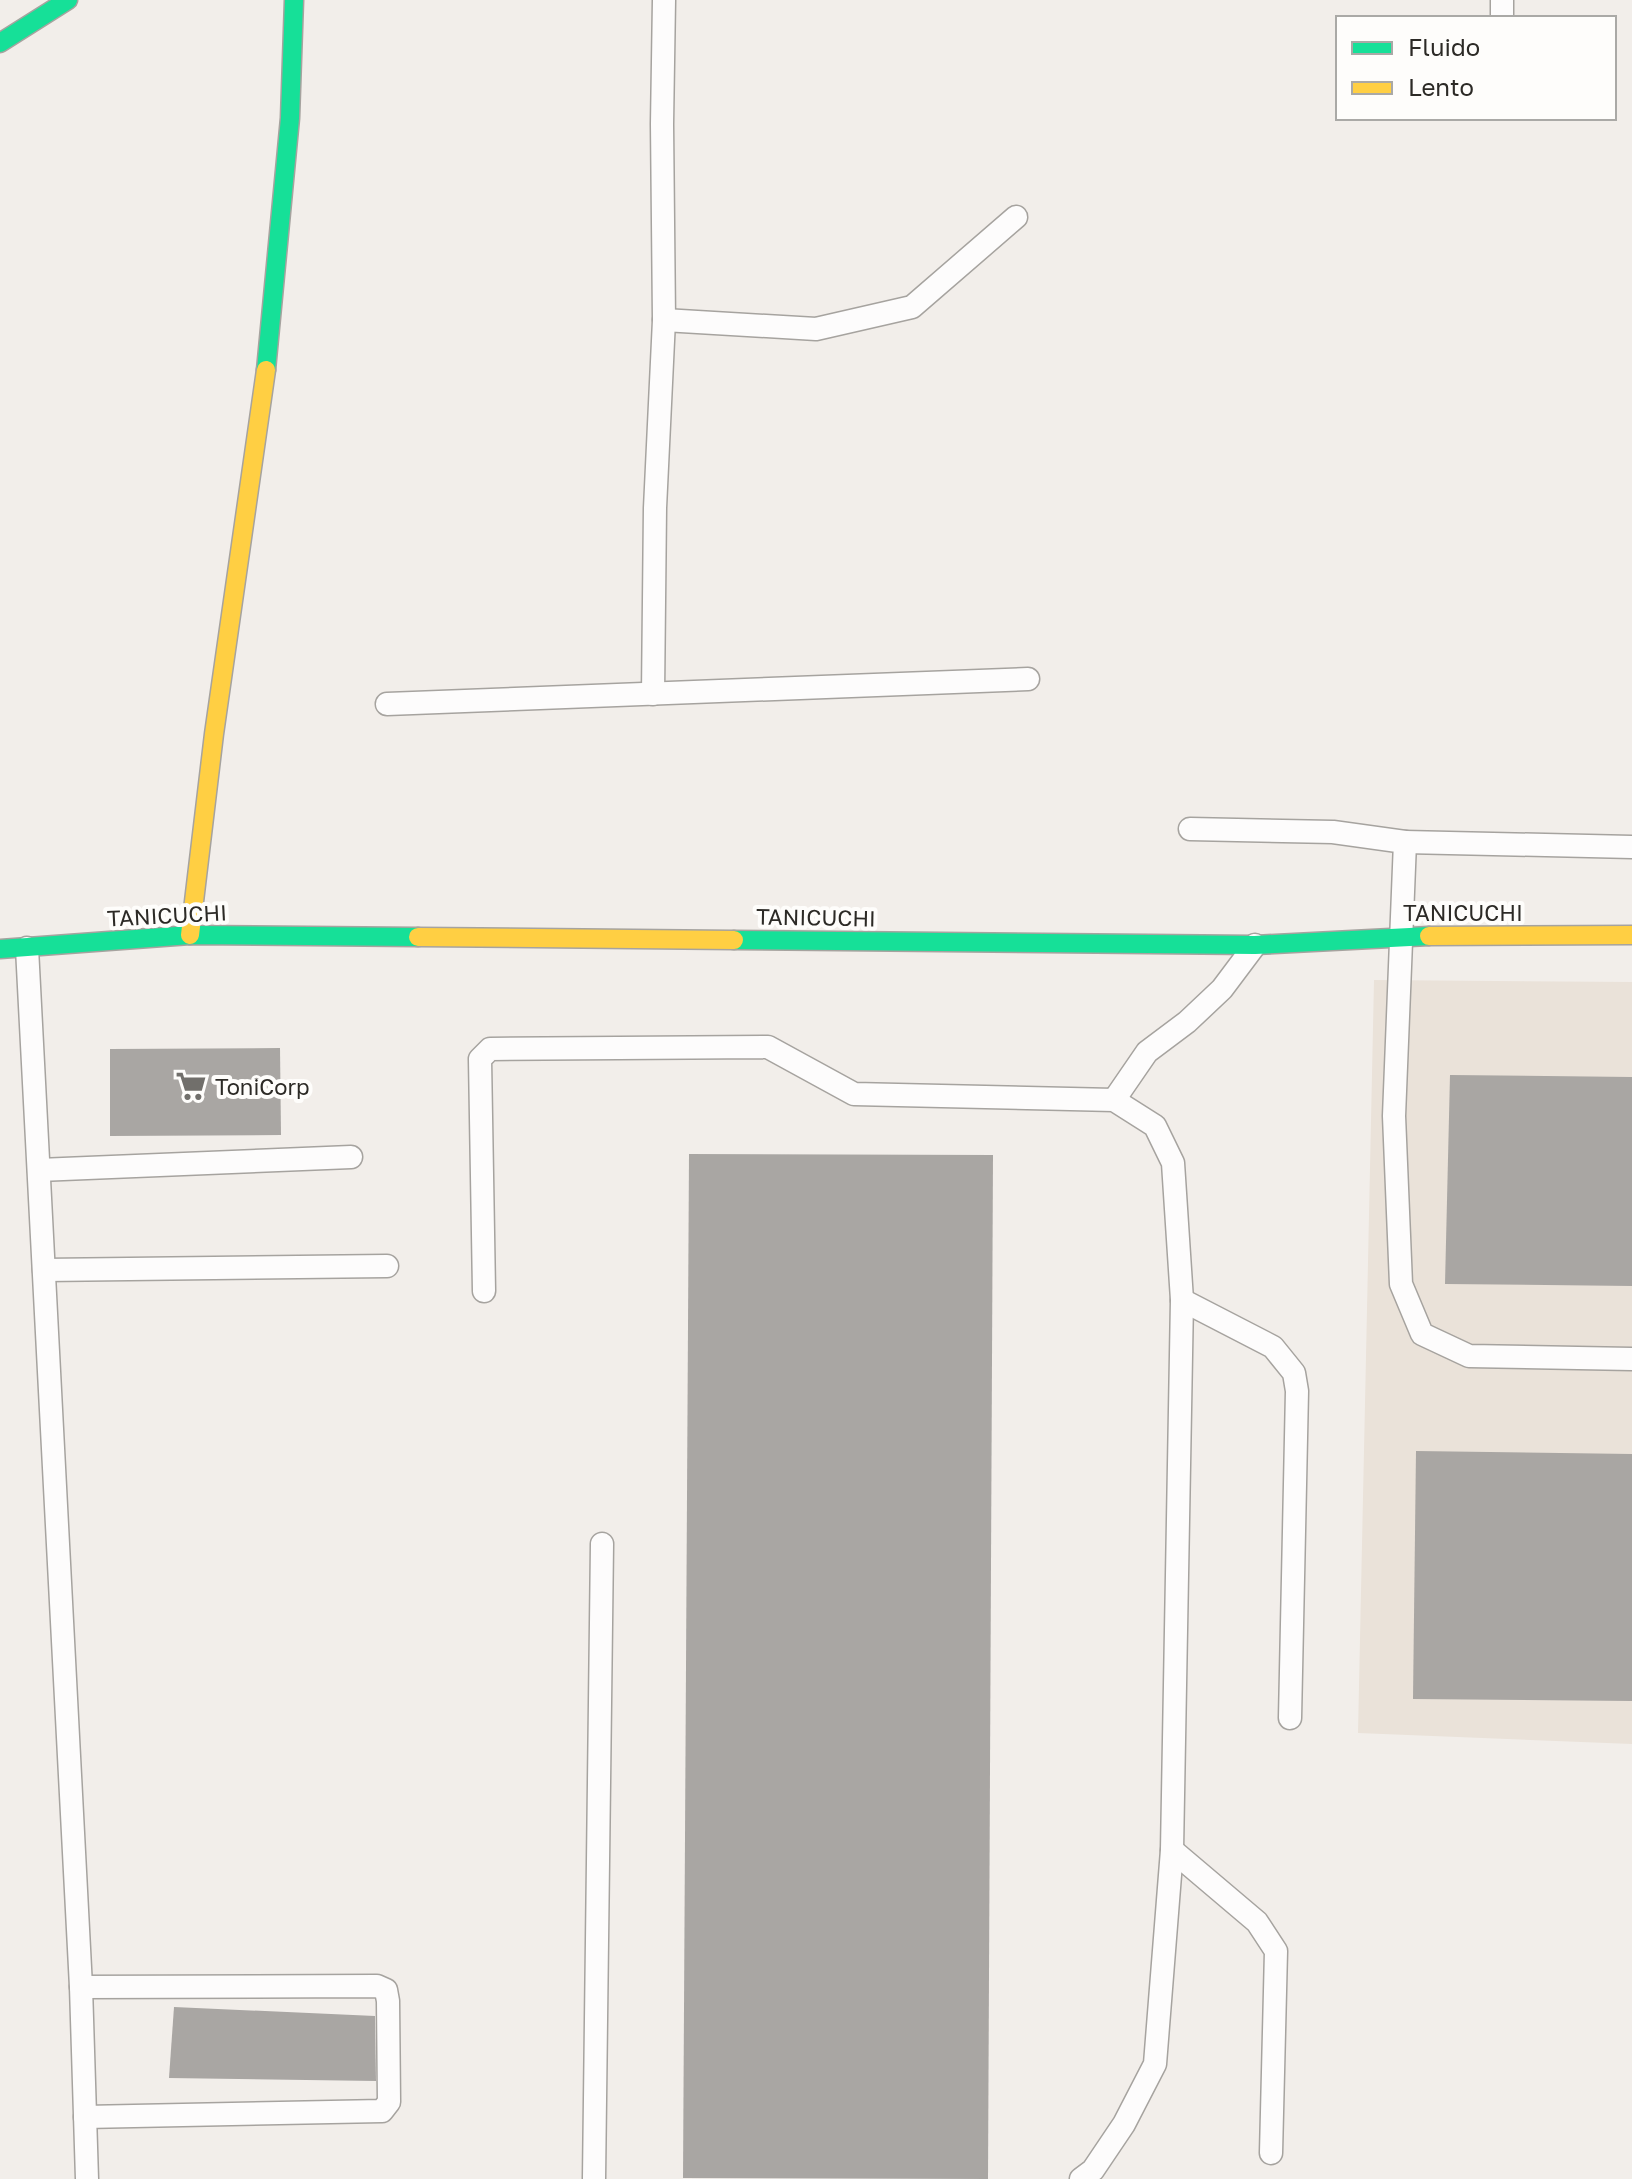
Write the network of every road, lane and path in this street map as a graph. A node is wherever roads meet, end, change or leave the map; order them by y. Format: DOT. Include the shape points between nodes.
graph roads {
  1 [pos="68,0"];
  2 [pos="294,0"];
  3 [pos="664,0"];
  4 [pos="0,43"];
  5 [pos="1016,217"];
  6 [pos="664,320"];
  7 [pos="1028,679"];
  8 [pos="653,694"];
  9 [pos="387,704"];
  10 [pos="1190,829"];
  11 [pos="1405,842"];
  12 [pos="1632,847"];
  13 [pos="190,935"];
  14 [pos="1632,935"];
  15 [pos="1402,936"];
  16 [pos="1255,945"];
  17 [pos="27,948"];
  18 [pos="0,949"];
  19 [pos="1114,1100"];
  20 [pos="351,1157"];
  21 [pos="39,1170"];
  22 [pos="387,1266"];
  23 [pos="44,1270"];
  24 [pos="484,1291"];
  25 [pos="1182,1300"];
  26 [pos="1632,1359"];
  27 [pos="602,1544"];
  28 [pos="1290,1718"];
  29 [pos="1172,1850"];
  30 [pos="81,1987"];
  31 [pos="85,2117"];
  32 [pos="1271,2153"];
  33 [pos="87,2179"];
  34 [pos="594,2179"];
  35 [pos="1081,2179"];
  1 -- 4 [label="main road"];
  2 -- 13 [label="main road" via="290,118 267,362"];
  3 -- 6 [label="lane"];
  5 -- 6 [label="lane" via="912,307 816,329"];
  6 -- 8 [label="lane"];
  7 -- 8 [label="lane"];
  8 -- 9 [label="lane"];
  10 -- 11 [label="lane" via="1333,832"];
  11 -- 12 [label="lane"];
  11 -- 15 [label="lane"];
  13 -- 16 [label="main road, TANICUCHI"];
  13 -- 17 [label="main road, TANICUCHI"];
  14 -- 15 [label="main road, TANICUCHI"];
  15 -- 16 [label="main road, TANICUCHI"];
  15 -- 26 [label="lane" via="1394,1116 1401,1284 1422,1334 1469,1356"];
  16 -- 19 [label="lane" via="1222,989 1147,1052"];
  17 -- 18 [label="main road, TANICUCHI"];
  17 -- 21 [label="lane"];
  19 -- 24 [label="lane" via="854,1094 768,1047 490,1049 480,1059"];
  19 -- 25 [label="lane" via="1155,1126 1173,1163"];
  20 -- 21 [label="lane"];
  21 -- 23 [label="lane"];
  22 -- 23 [label="lane"];
  23 -- 30 [label="lane"];
  25 -- 28 [label="lane" via="1273,1347 1294,1373"];
  25 -- 29 [label="lane"];
  27 -- 34 [label="lane"];
  29 -- 32 [label="lane" via="1257,1922 1276,1951"];
  29 -- 35 [label="lane" via="1155,2064 1124,2124"];
  30 -- 31 [label="lane"];
  30 -- 31 [label="lane" via="377,1986 386,1990 388,2001 389,2102 382,2111"];
  31 -- 33 [label="lane"];
}
